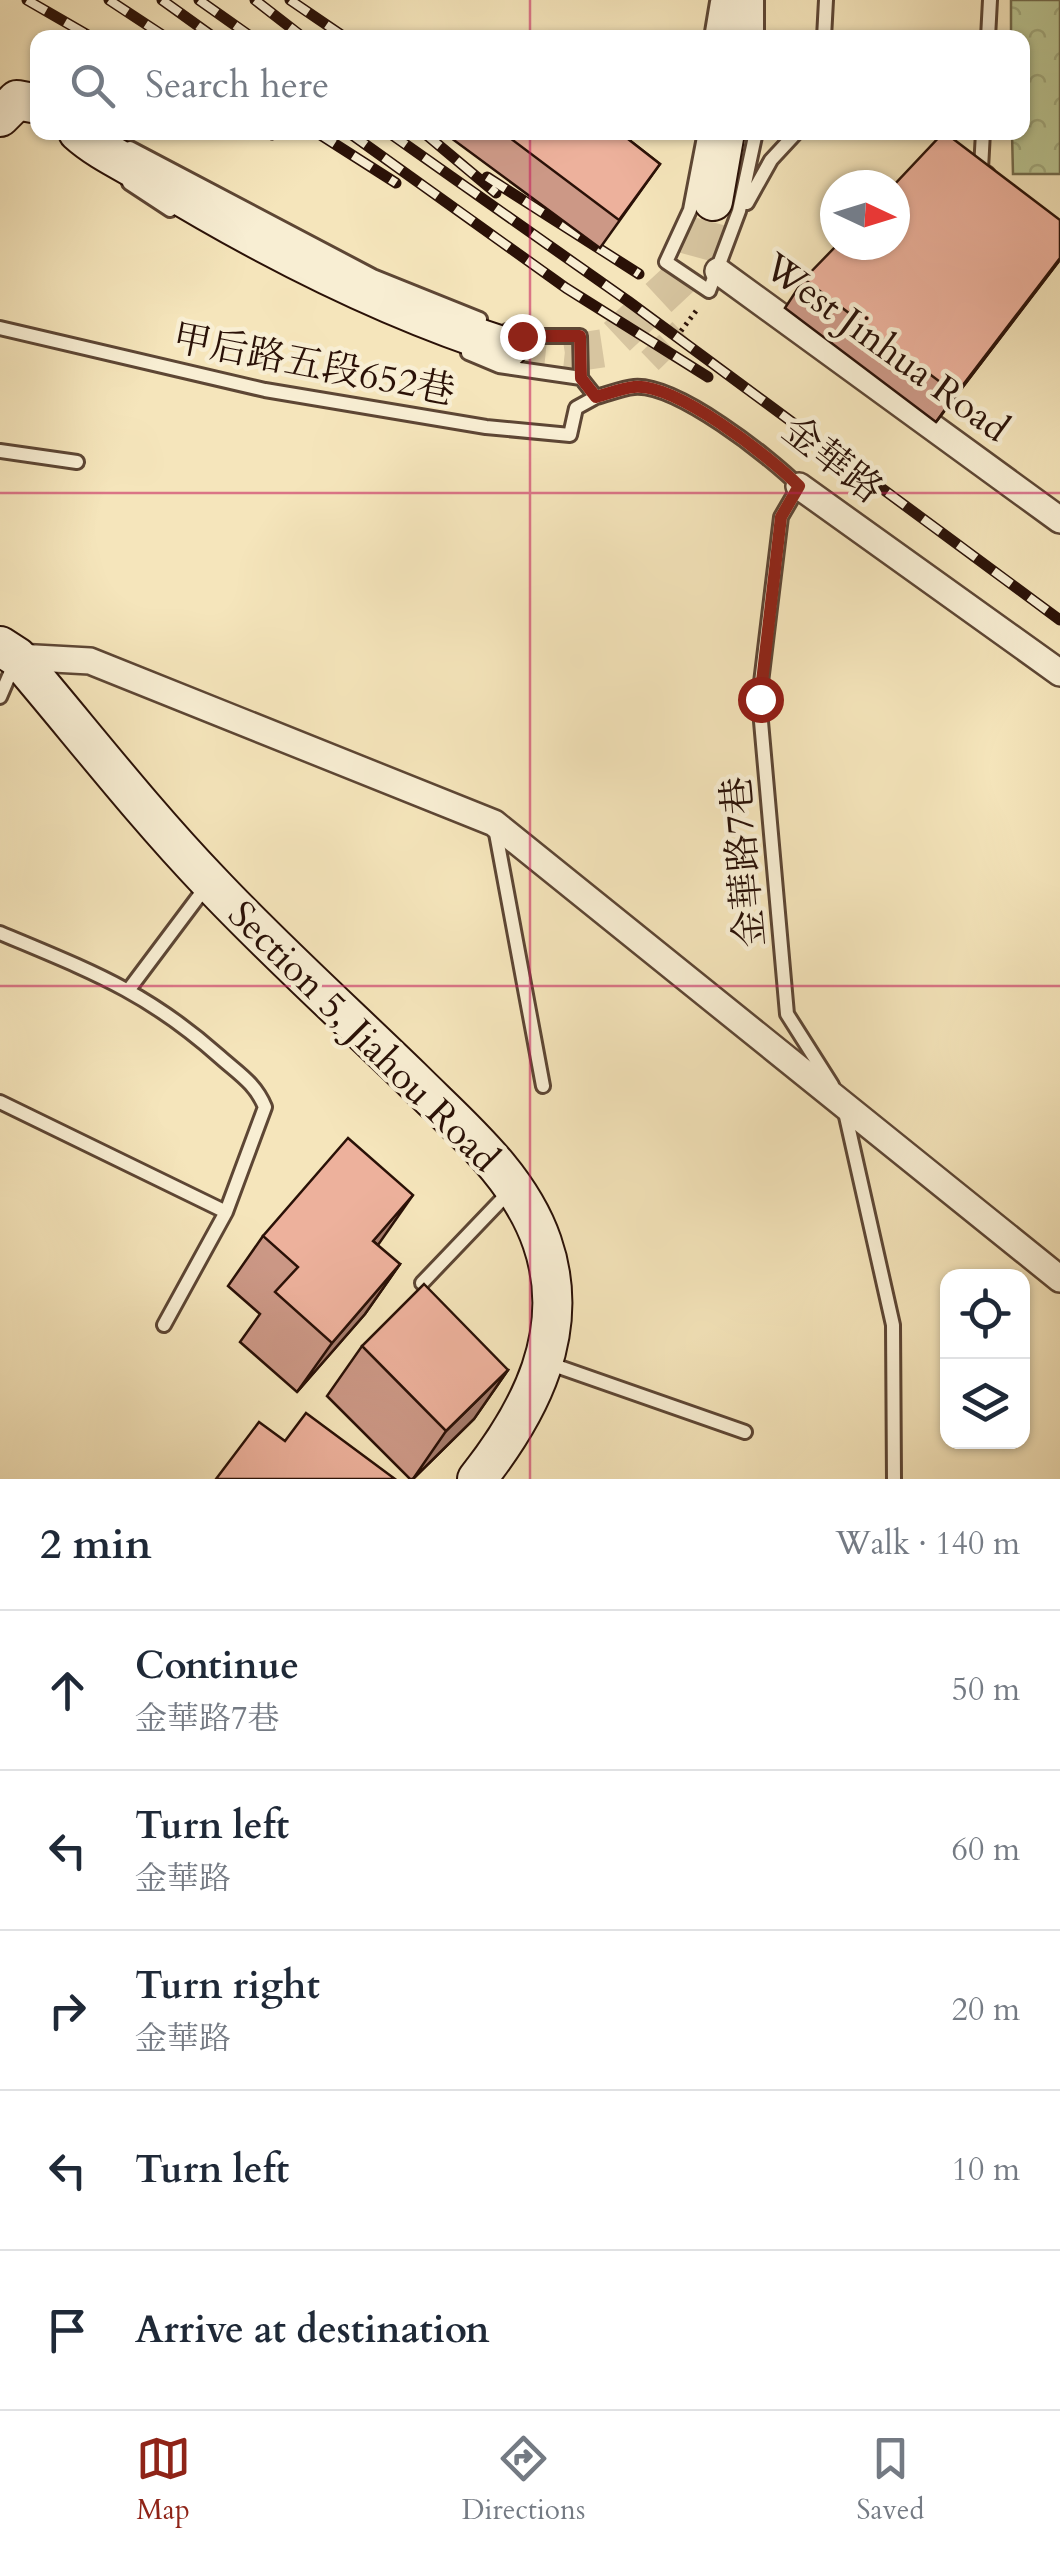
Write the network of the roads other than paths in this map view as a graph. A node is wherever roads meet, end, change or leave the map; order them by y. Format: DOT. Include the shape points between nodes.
graph roads {
  1 [pos="718,0"];
  2 [pos="732,0"];
  3 [pos="757,0"];
  4 [pos="826,0"];
  5 [pos="990,0"];
  6 [pos="712,30"];
  7 [pos="732,30"];
  8 [pos="757,30"];
  9 [pos="824,30"];
  10 [pos="988,30"];
  11 [pos="30,102"];
  12 [pos="0,117"];
  13 [pos="86,140"];
  14 [pos="90,140"];
  15 [pos="102,140"];
  16 [pos="703,140"];
  17 [pos="726,140"];
  18 [pos="753,140"];
  19 [pos="790,140"];
  20 [pos="983,140"];
  21 [pos="996,181"];
  22 [pos="176,214"];
  23 [pos="724,214"];
  24 [pos="210,231"];
  25 [pos="713,281"];
  26 [pos="0,328"];
  27 [pos="508,348"];
  28 [pos="581,378"];
  29 [pos="596,397"];
  30 [pos="0,452"];
  31 [pos="77,462"];
  32 [pos="799,486"];
  33 [pos="1060,520"];
  34 [pos="9,652"];
  35 [pos="1060,673"];
  36 [pos="0,697"];
  37 [pos="494,823"];
  38 [pos="209,882"];
  39 [pos="0,932"];
  40 [pos="130,988"];
  41 [pos="543,1086"];
  42 [pos="0,1102"];
  43 [pos="843,1102"];
  44 [pos="514,1187"];
  45 [pos="226,1212"];
  46 [pos="1060,1279"];
  47 [pos="422,1283"];
  48 [pos="164,1325"];
  49 [pos="545,1362"];
  50 [pos="745,1432"];
  51 [pos="477,1479"];
  52 [pos="894,1479"];
  1 -- 6 [label="lane"];
  2 -- 7 [label="main road"];
  3 -- 8 [label="lane"];
  4 -- 9 [label="lane"];
  5 -- 10 [label="lane"];
  11 -- 12 [label="main road" via="18,100"];
  13 -- 22 [label="lane" via="143,196"];
  14 -- 27 [label="main road" via="322,271"];
  15 -- 28 [label="lane" via="140,150 373,276 522,336 580,336"];
  16 -- 25 [label="lane" via="690,210 666,262"];
  17 -- 23 [label="main road"];
  18 -- 23 [label="lane"];
  19 -- 23 [label="lane"];
  20 -- 21 [label="lane" via="981,169"];
  23 -- 25 [label="lane"];
  24 -- 28 [label="lane" via="326,292 499,366"];
  25 -- 33 [label="street, West Jinhua Road"];
  26 -- 29 [label="lane, 甲后路五段652巷" via="265,390 486,427 570,435 576,408"];
  28 -- 29 [label="lane"];
  29 -- 32 [label="lane, 金華路" via="637,386 663,395 734,430"];
  30 -- 31 [label="lane"];
  32 -- 35 [label="street, 金華路"];
  32 -- 43 [label="lane, 金華路7巷" via="781,517 760,699 786,1014"];
  34 -- 36 [label="lane"];
  34 -- 37 [label="street" via="90,661"];
  34 -- 38 [label="main road, Section 5, Jiahou Road"];
  37 -- 41 [label="lane"];
  37 -- 43 [label="street"];
  38 -- 40 [label="lane"];
  38 -- 44 [label="main road, Section 5, Jiahou Road"];
  39 -- 40 [label="lane"];
  40 -- 45 [label="lane" via="172,1014 257,1086 266,1107"];
  42 -- 45 [label="lane"];
  43 -- 46 [label="street"];
  43 -- 52 [label="lane" via="893,1324"];
  44 -- 47 [label="lane"];
  44 -- 49 [label="main road, Section 5, Jiahou Road" via="543,1244 552,1287"];
  45 -- 48 [label="lane"];
  49 -- 50 [label="lane"];
  49 -- 51 [label="main road, Section 5, Jiahou Road" via="516,1429"];
}
